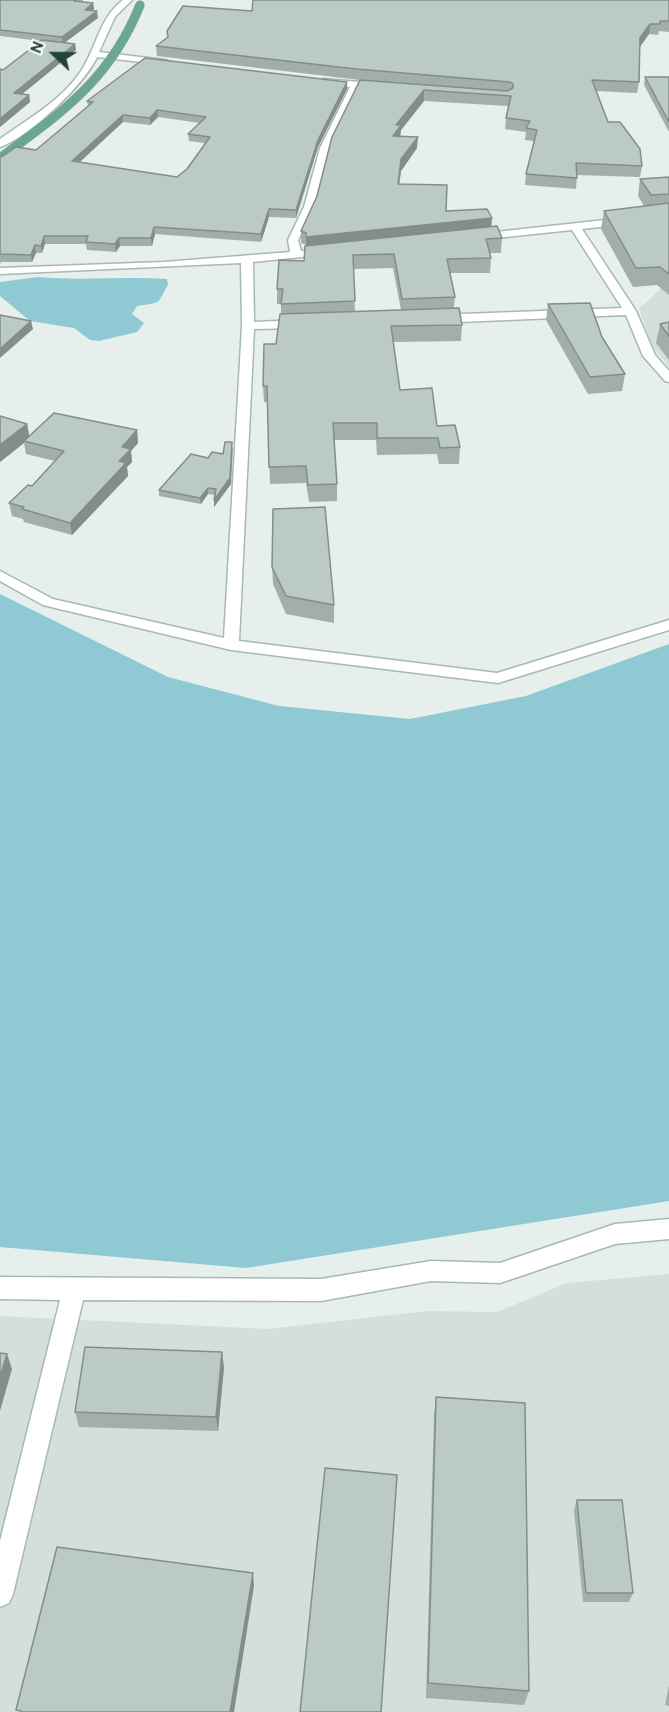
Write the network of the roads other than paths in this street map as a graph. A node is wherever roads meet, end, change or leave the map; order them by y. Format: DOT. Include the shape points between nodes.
graph roads {
  1 [pos="128,0"];
  2 [pos="140,4"];
  3 [pos="95,54"];
  4 [pos="176,64"];
  5 [pos="314,81"];
  6 [pos="356,85"];
  7 [pos="391,88"];
  8 [pos="0,144"];
  9 [pos="0,158"];
  10 [pos="669,216"];
  11 [pos="575,226"];
  12 [pos="461,238"];
  13 [pos="344,250"];
  14 [pos="297,255"];
  15 [pos="247,261"];
  16 [pos="0,271"];
  17 [pos="630,311"];
  18 [pos="427,319"];
  19 [pos="308,324"];
  20 [pos="248,326"];
  21 [pos="669,378"];
  22 [pos="0,575"];
  23 [pos="669,626"];
  24 [pos="231,645"];
  25 [pos="669,1229"];
  26 [pos="0,1288"];
  27 [pos="74,1289"];
  28 [pos="0,1594"];
  1 -- 3 [label="street" via="114,8"];
  2 -- 9 [label="main road, bridge" via="131,33 103,75 77,100"];
  3 -- 4 [label="street"];
  3 -- 8 [label="street" via="78,81"];
  5 -- 6 [label="street"];
  6 -- 7 [label="street"];
  6 -- 14 [label="street" via="326,148 315,194 293,240"];
  10 -- 11 [label="street"];
  11 -- 12 [label="street"];
  11 -- 17 [label="street"];
  13 -- 14 [label="street"];
  14 -- 15 [label="street"];
  15 -- 16 [label="street"];
  15 -- 20 [label="street"];
  17 -- 18 [label="street"];
  17 -- 21 [label="street" via="649,356"];
  19 -- 20 [label="street"];
  20 -- 24 [label="street"];
  22 -- 24 [label="street" via="48,602"];
  23 -- 24 [label="street" via="498,678"];
  25 -- 27 [label="street" via="615,1234 500,1273 431,1271 321,1290"];
  26 -- 27 [label="street"];
  27 -- 28 [label="street"];
}
